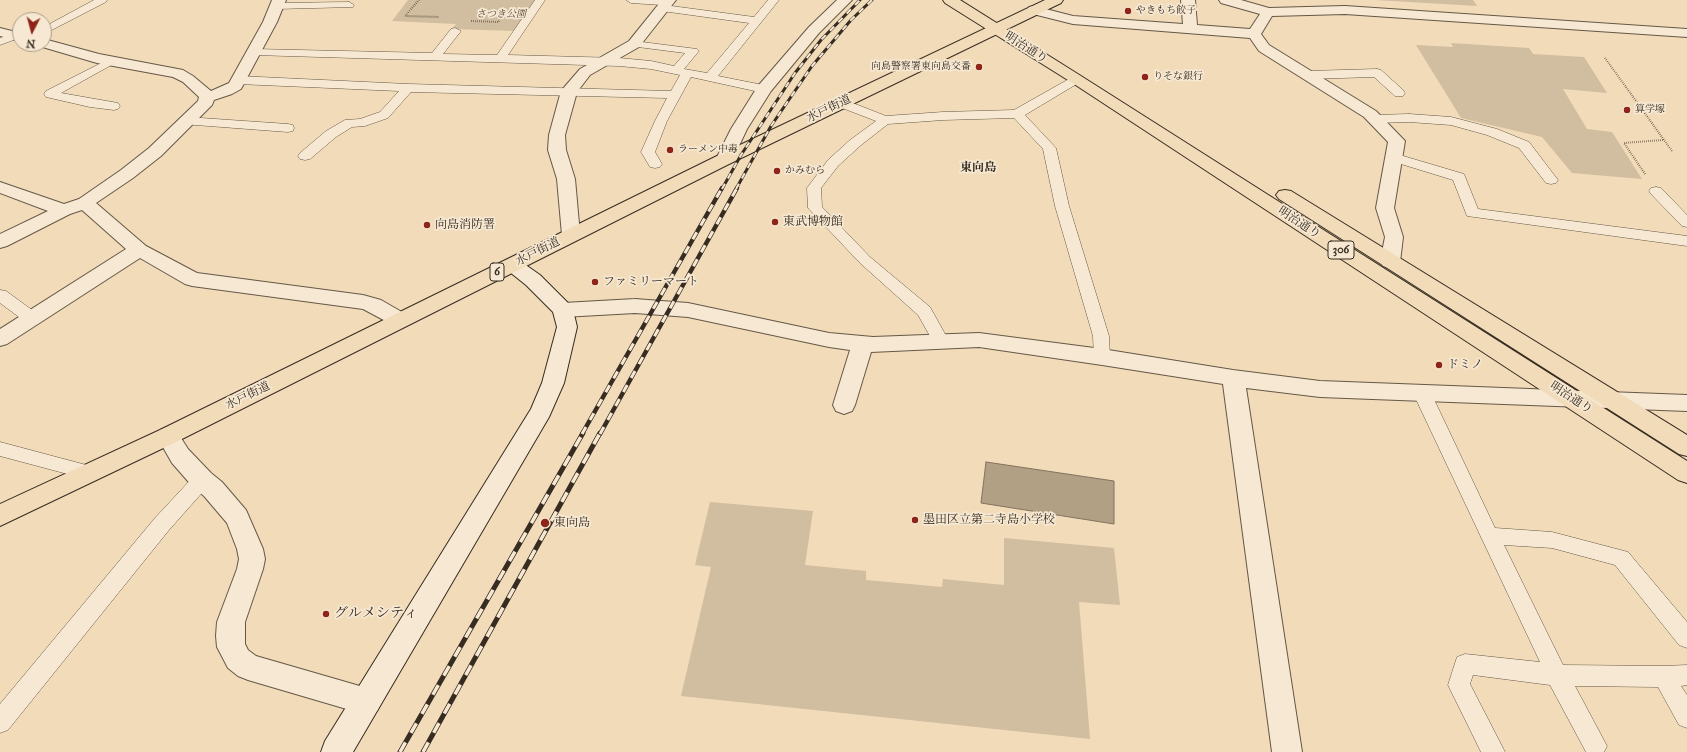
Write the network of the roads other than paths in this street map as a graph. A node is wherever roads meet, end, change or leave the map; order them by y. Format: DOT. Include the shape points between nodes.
graph roads {
  1 [pos="102,0"];
  2 [pos="540,0"];
  3 [pos="630,0"];
  4 [pos="774,0"];
  5 [pos="845,0"];
  6 [pos="950,0"];
  7 [pos="975,0"];
  8 [pos="1056,0"];
  9 [pos="1188,0"];
  10 [pos="1226,0"];
  11 [pos="278,3"];
  12 [pos="666,3"];
  13 [pos="349,5"];
  14 [pos="1257,7"];
  15 [pos="1034,10"];
  16 [pos="756,21"];
  17 [pos="1002,25"];
  18 [pos="52,27"];
  19 [pos="1190,29"];
  20 [pos="455,31"];
  21 [pos="0,32"];
  22 [pos="1687,33"];
  23 [pos="1254,34"];
  24 [pos="12,35"];
  25 [pos="12,38"];
  26 [pos="0,42"];
  27 [pos="634,44"];
  28 [pos="52,45"];
  29 [pos="254,52"];
  30 [pos="435,57"];
  31 [pos="500,59"];
  32 [pos="111,61"];
  33 [pos="606,62"];
  34 [pos="682,72"];
  35 [pos="1308,76"];
  36 [pos="710,78"];
  37 [pos="1076,79"];
  38 [pos="238,80"];
  39 [pos="408,88"];
  40 [pos="764,89"];
  41 [pos="569,90"];
  42 [pos="1399,93"];
  43 [pos="675,95"];
  44 [pos="207,96"];
  45 [pos="841,103"];
  46 [pos="114,106"];
  47 [pos="1017,114"];
  48 [pos="1375,119"];
  49 [pos="885,120"];
  50 [pos="186,122"];
  51 [pos="288,128"];
  52 [pos="305,156"];
  53 [pos="1393,157"];
  54 [pos="725,159"];
  55 [pos="655,164"];
  56 [pos="1551,180"];
  57 [pos="0,187"];
  58 [pos="1656,191"];
  59 [pos="84,203"];
  60 [pos="64,210"];
  61 [pos="1687,223"];
  62 [pos="571,235"];
  63 [pos="1687,241"];
  64 [pos="0,242"];
  65 [pos="140,250"];
  66 [pos="1390,262"];
  67 [pos="513,265"];
  68 [pos="0,295"];
  69 [pos="563,310"];
  70 [pos="33,319"];
  71 [pos="400,320"];
  72 [pos="0,339"];
  73 [pos="941,341"];
  74 [pos="864,344"];
  75 [pos="1102,357"];
  76 [pos="1233,378"];
  77 [pos="1422,393"];
  78 [pos="1571,398"];
  79 [pos="1612,400"];
  80 [pos="1687,403"];
  81 [pos="844,405"];
  82 [pos="168,436"];
  83 [pos="1687,447"];
  84 [pos="0,449"];
  85 [pos="90,473"];
  86 [pos="1687,473"];
  87 [pos="202,480"];
  88 [pos="0,516"];
  89 [pos="1488,536"];
  90 [pos="1687,638"];
  91 [pos="1557,675"];
  92 [pos="1687,675"];
  93 [pos="1664,677"];
  94 [pos="367,701"];
  95 [pos="1687,717"];
  96 [pos="0,722"];
  97 [pos="1594,746"];
  98 [pos="336,752"];
  99 [pos="1287,752"];
  100 [pos="1493,752"];
  1 -- 18 [label="lane"];
  2 -- 31 [label="lane"];
  3 -- 12 [label="lane"];
  4 -- 16 [label="lane"];
  5 -- 40 [label="street" via="824,15"];
  6 -- 17 [label="main road, 明治通り / 306"];
  7 -- 17 [label="main road, 明治通り / 306"];
  8 -- 15 [label="main road, 水戸街道 / 6"];
  9 -- 19 [label="street"];
  10 -- 14 [label="street"];
  11 -- 13 [label="lane"];
  11 -- 29 [label="street"];
  12 -- 16 [label="lane"];
  12 -- 27 [label="street"];
  14 -- 22 [label="street" via="1346,10"];
  14 -- 23 [label="street"];
  15 -- 17 [label="main road, 水戸街道 / 6"];
  15 -- 19 [label="street" via="1073,20"];
  16 -- 36 [label="lane"];
  17 -- 37 [label="main road, 明治通り / 306"];
  17 -- 45 [label="main road, 水戸街道 / 6"];
  17 -- 66 [label="main road, 明治通り / 306"];
  19 -- 23 [label="street"];
  20 -- 30 [label="lane"];
  21 -- 24 [label="street"];
  23 -- 35 [label="street" via="1264,48"];
  25 -- 26 [label="lane"];
  27 -- 33 [label="street"];
  27 -- 34 [label="lane" via="693,52"];
  28 -- 32 [label="street"];
  29 -- 30 [label="lane"];
  29 -- 38 [label="street"];
  30 -- 31 [label="lane"];
  31 -- 33 [label="lane"];
  32 -- 44 [label="street" via="178,73"];
  32 -- 46 [label="lane" via="50,94"];
  33 -- 34 [label="lane" via="651,65"];
  33 -- 41 [label="street" via="585,72"];
  34 -- 36 [label="lane"];
  34 -- 43 [label="lane"];
  35 -- 42 [label="lane" via="1377,73"];
  35 -- 48 [label="street"];
  36 -- 40 [label="lane"];
  37 -- 47 [label="lane"];
  37 -- 78 [label="main road, 明治通り / 306"];
  38 -- 39 [label="lane"];
  38 -- 44 [label="street" via="235,86 226,91"];
  39 -- 41 [label="lane"];
  39 -- 52 [label="lane" via="384,115 361,124 349,123"];
  40 -- 54 [label="street" via="739,129"];
  41 -- 43 [label="lane"];
  41 -- 62 [label="street" via="557,135 557,150 566,179"];
  43 -- 55 [label="lane" via="648,152"];
  44 -- 50 [label="street" via="206,102"];
  45 -- 49 [label="lane"];
  45 -- 54 [label="main road, 水戸街道 / 6"];
  47 -- 49 [label="lane"];
  47 -- 75 [label="lane" via="1049,148 1062,206 1101,336"];
  48 -- 53 [label="street" via="1397,141"];
  48 -- 56 [label="lane" via="1451,121 1492,132 1524,145"];
  49 -- 73 [label="lane" via="833,163 814,188 815,208 865,260 924,311"];
  50 -- 51 [label="lane"];
  50 -- 59 [label="street" via="128,174"];
  53 -- 63 [label="lane" via="1459,177 1472,213"];
  53 -- 66 [label="street" via="1385,208 1394,237"];
  54 -- 62 [label="main road, 水戸街道 / 6"];
  57 -- 60 [label="street"];
  58 -- 61 [label="lane"];
  59 -- 60 [label="street"];
  59 -- 65 [label="street"];
  60 -- 64 [label="street"];
  62 -- 67 [label="main road, 水戸街道 / 6"];
  65 -- 70 [label="street"];
  65 -- 71 [label="street" via="192,279 363,302 374,305"];
  66 -- 79 [label="main road, 明治通り / 306"];
  67 -- 69 [label="street" via="533,280"];
  67 -- 71 [label="main road, 水戸街道 / 6"];
  68 -- 70 [label="lane"];
  69 -- 74 [label="street" via="635,306 688,310 830,340"];
  69 -- 94 [label="street" via="567,326 553,384 541,411"];
  70 -- 72 [label="street"];
  71 -- 82 [label="main road, 水戸街道 / 6"];
  73 -- 74 [label="street"];
  73 -- 75 [label="street" via="979,340"];
  74 -- 81 [label="street"];
  75 -- 76 [label="street"];
  76 -- 77 [label="street" via="1320,389"];
  76 -- 99 [label="street"];
  77 -- 78 [label="street"];
  77 -- 89 [label="lane"];
  78 -- 79 [label="street"];
  78 -- 86 [label="main road, 明治通り / 306"];
  79 -- 80 [label="street"];
  79 -- 83 [label="main road, 明治通り / 306"];
  82 -- 85 [label="main road, 水戸街道 / 6"];
  82 -- 87 [label="street" via="180,456"];
  84 -- 85 [label="lane"];
  85 -- 88 [label="main road, 水戸街道 / 6"];
  87 -- 94 [label="street" via="237,517 252,559 231,622 231,647 238,659 248,668"];
  87 -- 96 [label="lane" via="162,524"];
  89 -- 90 [label="lane" via="1552,540 1621,558"];
  89 -- 91 [label="lane"];
  91 -- 93 [label="lane"];
  91 -- 97 [label="lane"];
  91 -- 100 [label="lane" via="1465,664 1459,684"];
  92 -- 93 [label="lane"];
  93 -- 95 [label="lane"];
  94 -- 98 [label="street"];
}
